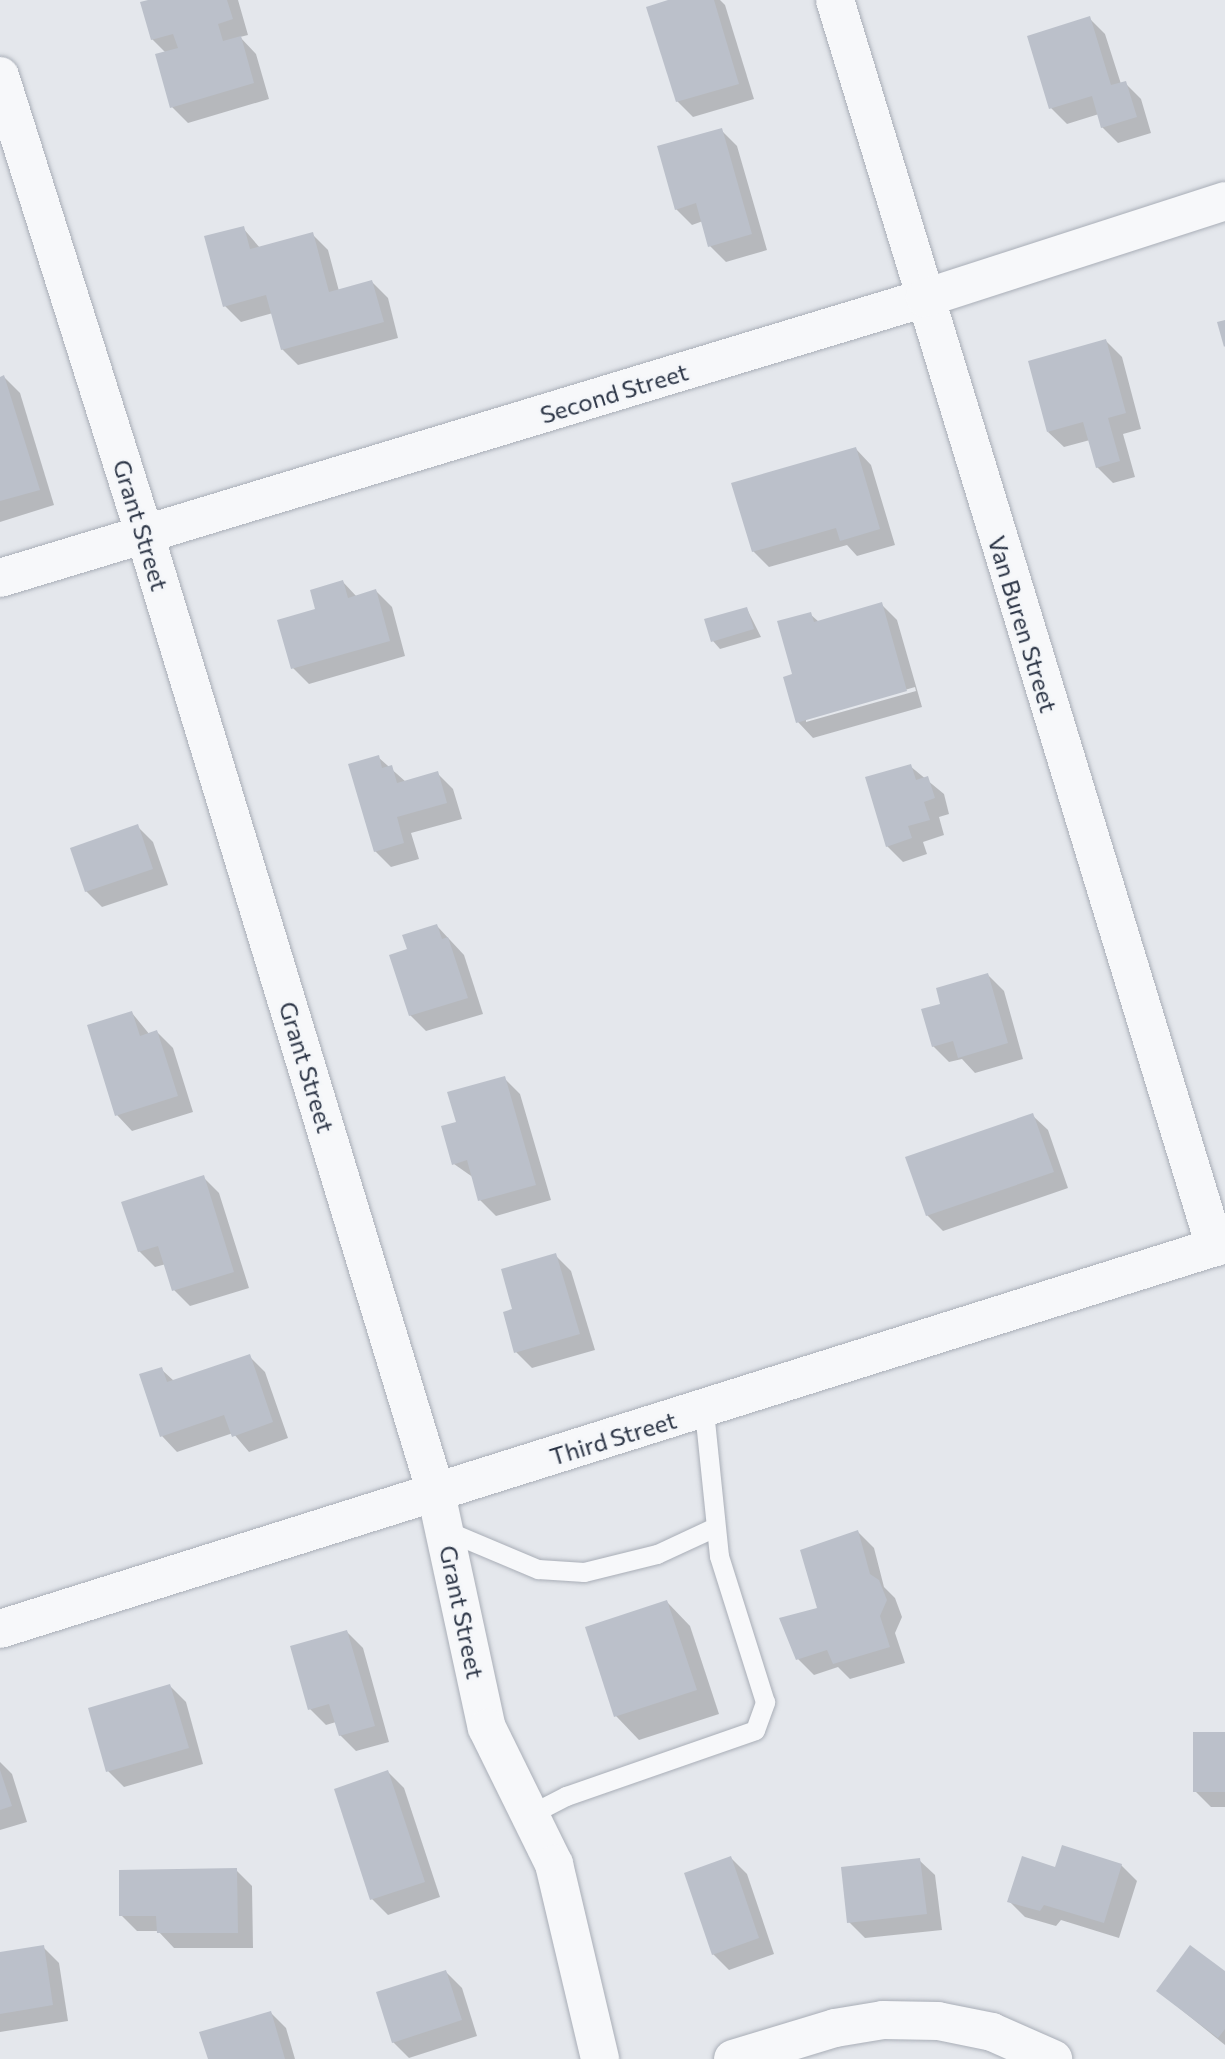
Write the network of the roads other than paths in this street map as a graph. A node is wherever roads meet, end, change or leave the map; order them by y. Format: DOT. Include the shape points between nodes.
graph roads {
  1 [pos="835,0"];
  2 [pos="0,76"];
  3 [pos="1225,201"];
  4 [pos="925,298"];
  5 [pos="145,535"];
  6 [pos="0,578"];
  7 [pos="1220,1246"];
  8 [pos="704,1410"];
  9 [pos="436,1493"];
  10 [pos="713,1528"];
  11 [pos="444,1530"];
  12 [pos="0,1629"];
  13 [pos="529,1815"];
  14 [pos="600,2059"];
  15 [pos="733,2059"];
  16 [pos="1053,2059"];
  1 -- 4 [label="street, Van Buren Street"];
  2 -- 5 [label="street, Grant Street"];
  3 -- 4 [label="street, Second Street"];
  4 -- 5 [label="street, Second Street"];
  4 -- 7 [label="street, Van Buren Street"];
  5 -- 6 [label="street, Second Street"];
  5 -- 9 [label="street, Grant Street"];
  7 -- 8 [label="street, Third Street"];
  8 -- 9 [label="street, Third Street"];
  8 -- 10 [label="lane"];
  9 -- 11 [label="street, Grant Street"];
  9 -- 12 [label="street, Third Street"];
  10 -- 11 [label="lane" via="657,1554 584,1572 538,1569"];
  10 -- 13 [label="lane" via="765,1702 755,1730 566,1796"];
  11 -- 13 [label="street, Grant Street" via="487,1728"];
  13 -- 14 [label="street, Grant Street" via="554,1864"];
  15 -- 16 [label="street" via="835,2028 883,2020 938,2021 992,2032"];
}
